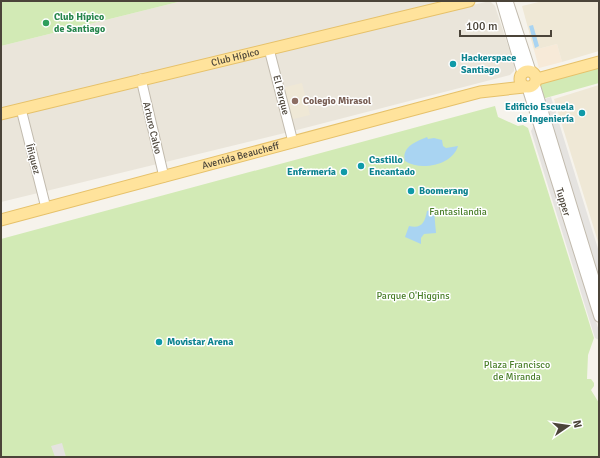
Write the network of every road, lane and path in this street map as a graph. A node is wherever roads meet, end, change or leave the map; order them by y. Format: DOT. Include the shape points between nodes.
graph roads {
  1 [pos="469,1"];
  2 [pos="501,1"];
  3 [pos="508,1"];
  4 [pos="269,48"];
  5 [pos="599,62"];
  6 [pos="141,79"];
  7 [pos="528,80"];
  8 [pos="20,109"];
  9 [pos="1,114"];
  10 [pos="293,142"];
  11 [pos="164,177"];
  12 [pos="46,208"];
  13 [pos="1,220"];
  14 [pos="599,294"];
  15 [pos="599,317"];
  1 -- 4 [label="main road, Club Hípico"];
  2 -- 7 [label="street, Tupper"];
  3 -- 7 [label="street, Tupper"];
  4 -- 6 [label="main road, Club Hípico"];
  4 -- 10 [label="street, El Parque"];
  5 -- 7 [label="main road, Avenida Beaucheff"];
  6 -- 8 [label="main road, Club Hípico"];
  6 -- 11 [label="street, Arturo Calvo"];
  7 -- 10 [label="main road, Avenida Beaucheff"];
  7 -- 14 [label="street, Tupper"];
  7 -- 15 [label="street, Tupper"];
  8 -- 9 [label="main road, Club Hípico"];
  8 -- 12 [label="street, Íñiquez"];
  10 -- 11 [label="main road, Avenida Beaucheff"];
  11 -- 12 [label="main road, Avenida Beaucheff"];
  12 -- 13 [label="main road, Avenida Beaucheff"];
}
